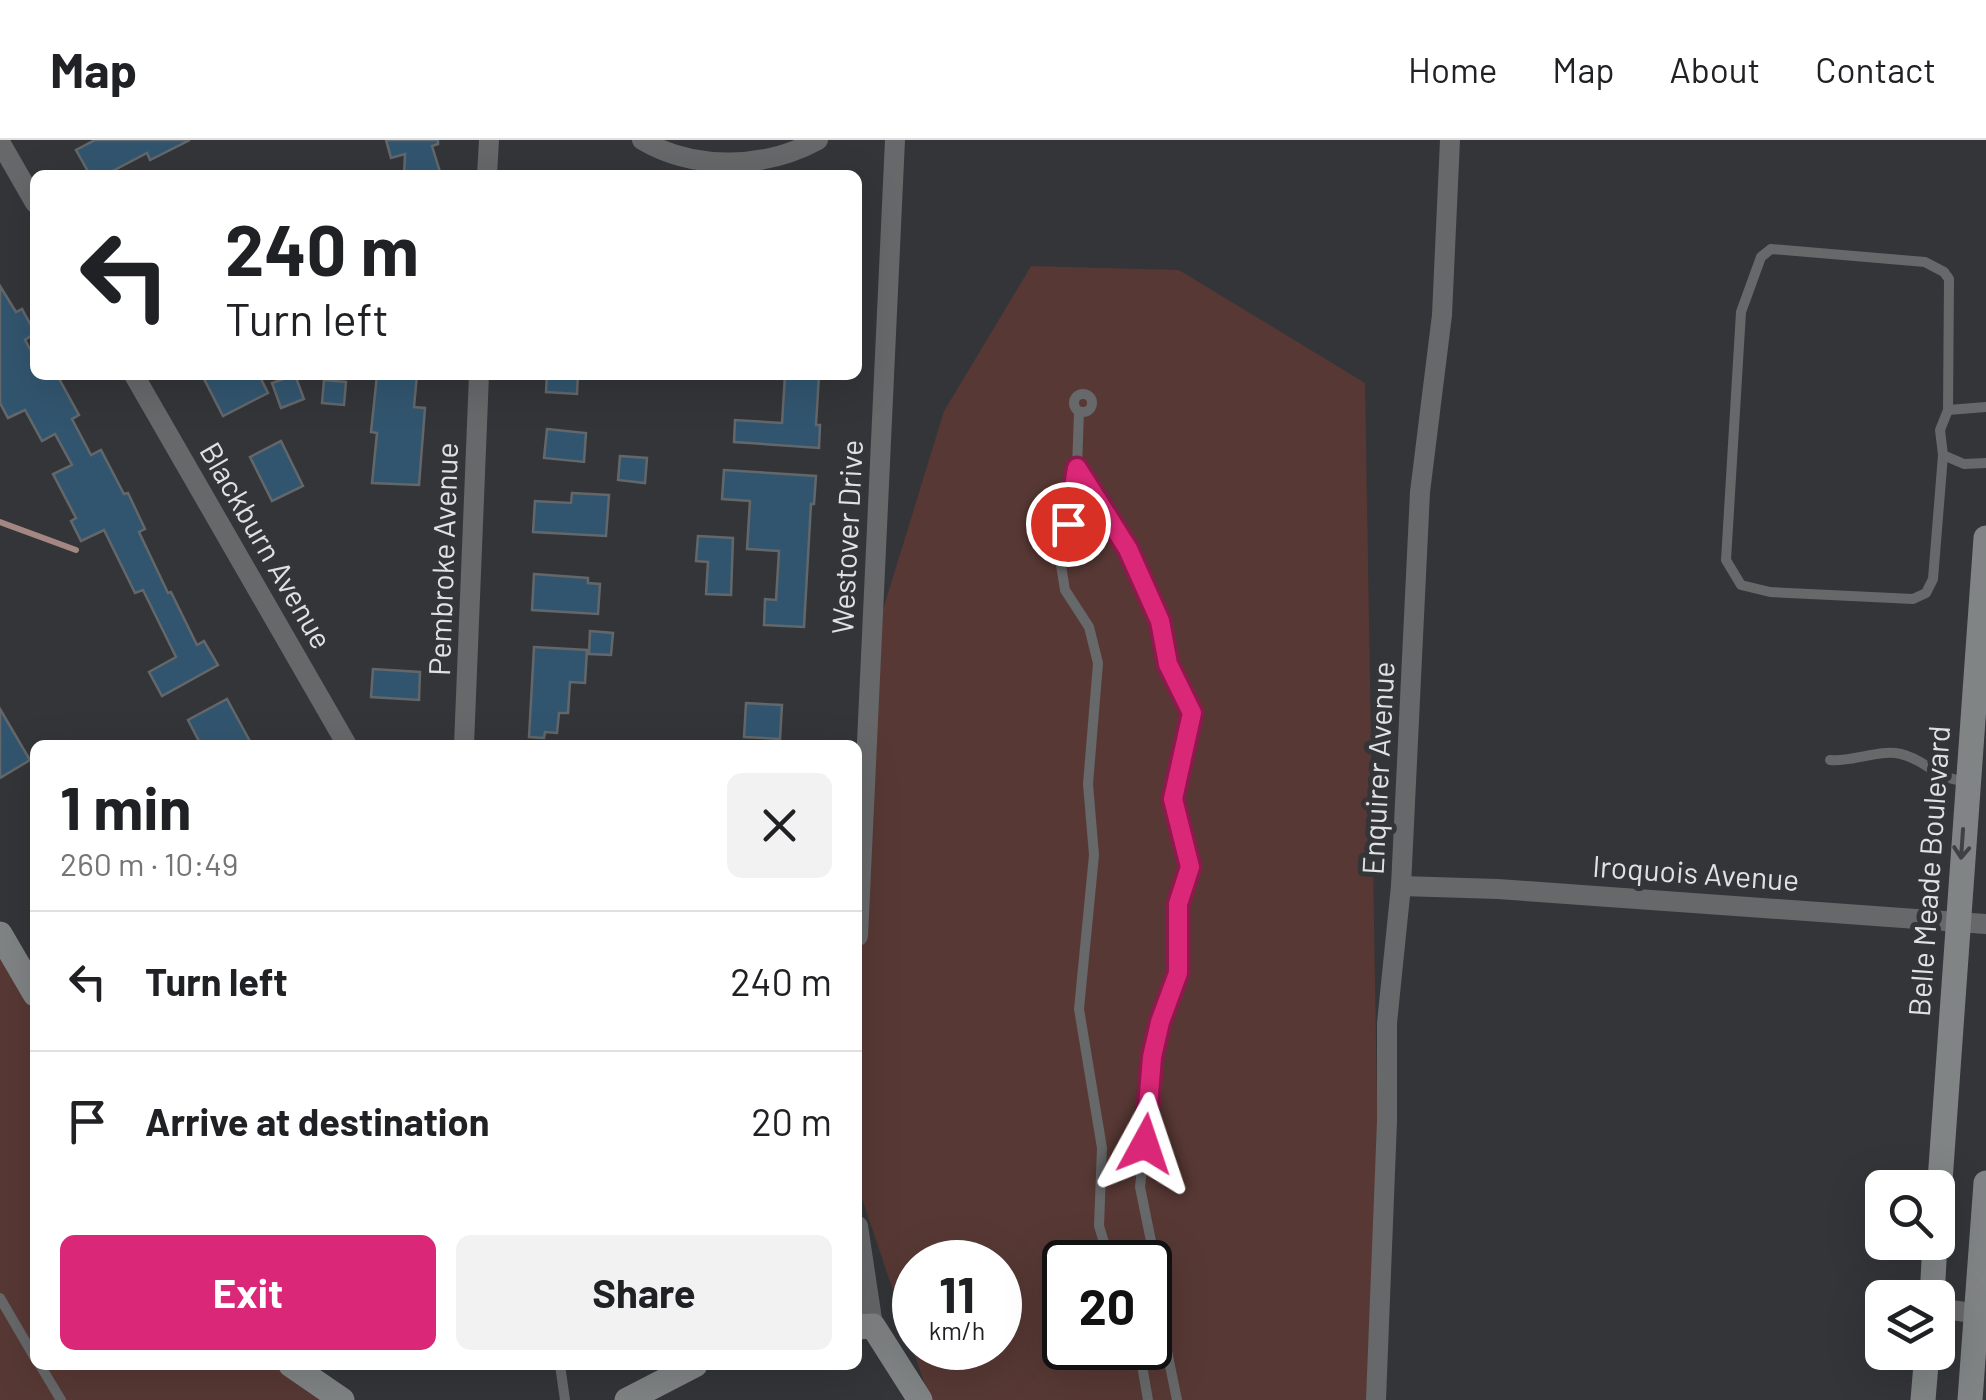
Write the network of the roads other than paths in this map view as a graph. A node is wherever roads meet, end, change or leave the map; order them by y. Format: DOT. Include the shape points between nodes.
graph roads {
  1 [pos="489,140"];
  2 [pos="642,140"];
  3 [pos="818,140"];
  4 [pos="895,140"];
  5 [pos="1450,140"];
  6 [pos="0,142"];
  7 [pos="487,170"];
  8 [pos="30,194"];
  9 [pos="137,380"];
  10 [pos="479,380"];
  11 [pos="1986,408"];
  12 [pos="1948,410"];
  13 [pos="1079,412"];
  14 [pos="1943,455"];
  15 [pos="1986,462"];
  16 [pos="1077,468"];
  17 [pos="1986,538"];
  18 [pos="344,740"];
  19 [pos="464,740"];
  20 [pos="1830,760"];
  21 [pos="1967,782"];
  22 [pos="862,850"];
  23 [pos="1402,886"];
  24 [pos="1956,921"];
  25 [pos="1986,924"];
  26 [pos="0,934"];
  27 [pos="30,985"];
  28 [pos="1940,1170"];
  29 [pos="1986,1183"];
  30 [pos="1103,1240"];
  31 [pos="862,1284"];
  32 [pos="0,1298"];
  33 [pos="1955,1310"];
  34 [pos="1982,1314"];
  35 [pos="865,1327"];
  36 [pos="30,1349"];
  37 [pos="43,1370"];
  38 [pos="298,1370"];
  39 [pos="561,1370"];
  40 [pos="685,1370"];
  41 [pos="1143,1370"];
  42 [pos="1926,1370"];
  43 [pos="61,1400"];
  44 [pos="342,1400"];
  45 [pos="565,1400"];
  46 [pos="627,1400"];
  47 [pos="920,1400"];
  48 [pos="1148,1400"];
  49 [pos="1177,1400"];
  50 [pos="1376,1400"];
  51 [pos="1923,1400"];
  52 [pos="1970,1400"];
  1 -- 7 [label="street"];
  2 -- 3 [label="street" via="721,165 797,152"];
  4 -- 22 [label="street, Westover Drive"];
  5 -- 23 [label="street, Enquirer Avenue" via="1442,315 1420,492"];
  6 -- 8 [label="street"];
  9 -- 18 [label="street, Blackburn Avenue"];
  10 -- 19 [label="street, Pembroke Avenue"];
  11 -- 12 [label="lane"];
  12 -- 14 [label="lane" via="1940,430"];
  12 -- 14 [label="lane" via="1951,292 1944,272 1925,262 1771,249 1761,257 1741,312 1726,560 1732,574 1741,585 1770,592 1913,599 1926,593 1938,554"];
  13 -- 16 [label="lane"];
  14 -- 15 [label="lane" via="1964,464"];
  16 -- 30 [label="lane" via="1060,560 1065,590 1089,626 1098,663 1088,784 1094,855 1079,1009 1102,1148"];
  16 -- 49 [label="lane" via="1128,549 1192,713 1173,799 1190,867 1178,904 1178,973 1152,1057 1140,1187"];
  17 -- 21 [label="main road, Belle Meade Boulevard"];
  20 -- 21 [label="lane" via="1887,752 1946,780"];
  21 -- 24 [label="main road, Belle Meade Boulevard, one-way"];
  23 -- 24 [label="street, Iroquois Avenue"];
  23 -- 50 [label="street, Enquirer Avenue" via="1387,1024"];
  24 -- 25 [label="street, Iroquois Avenue"];
  24 -- 28 [label="main road, Belle Meade Boulevard"];
  26 -- 27 [label="main road"];
  29 -- 34 [label="main road"];
  31 -- 35 [label="street"];
  32 -- 36 [label="lane"];
  33 -- 34 [label="street"];
  34 -- 52 [label="main road"];
  35 -- 47 [label="main road"];
  37 -- 43 [label="lane"];
  38 -- 44 [label="main road"];
  39 -- 45 [label="lane"];
  40 -- 46 [label="main road"];
  41 -- 48 [label="lane"];
  42 -- 51 [label="main road"];
}
